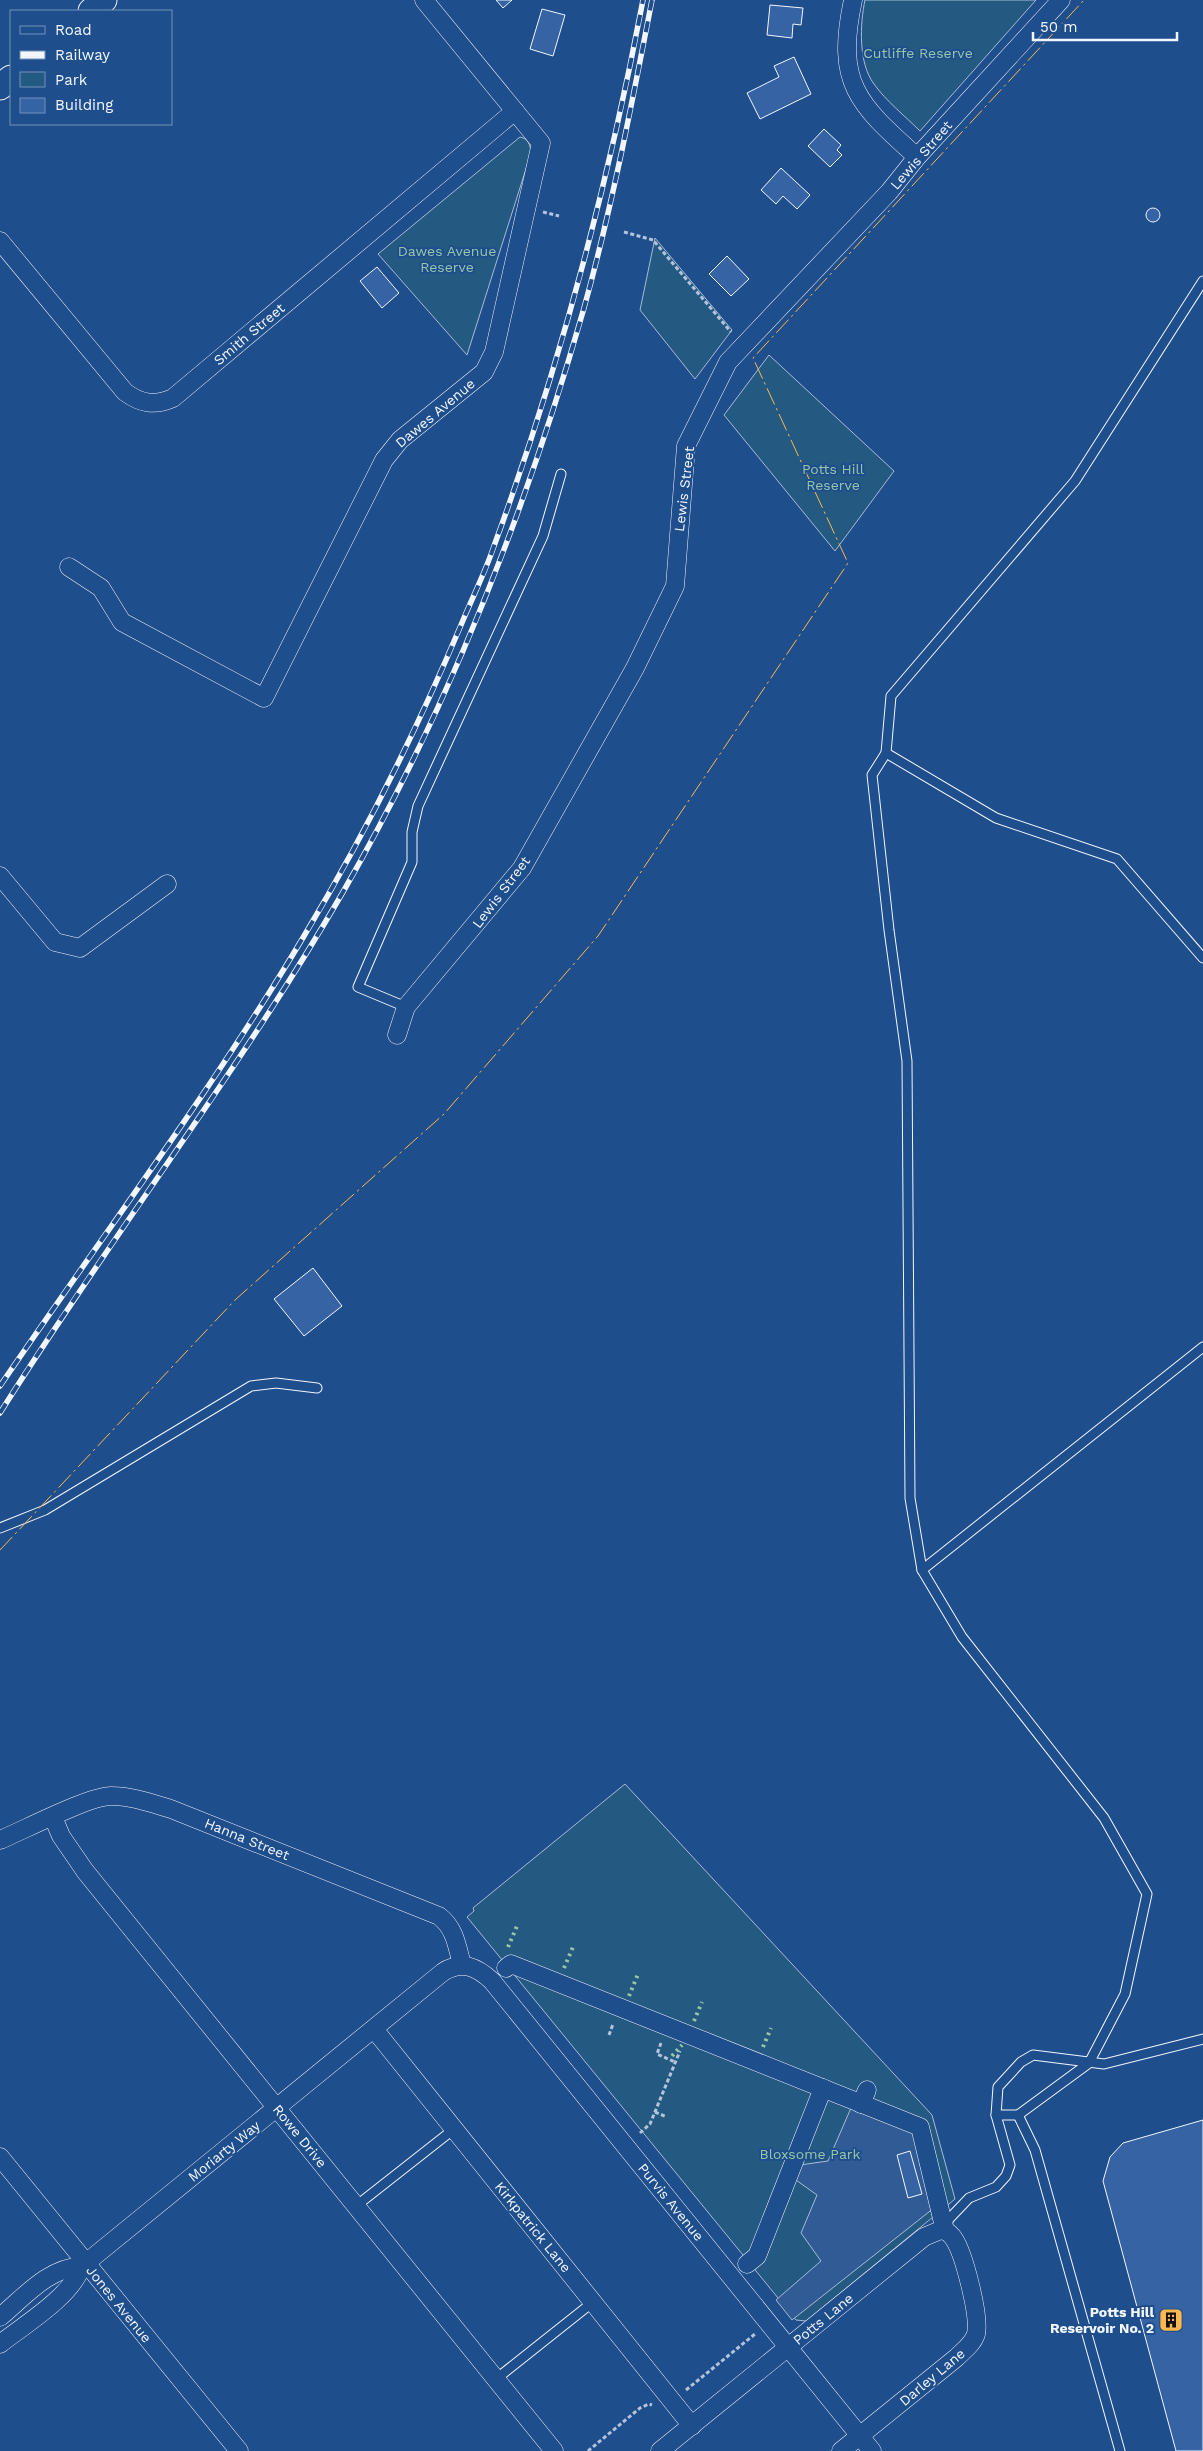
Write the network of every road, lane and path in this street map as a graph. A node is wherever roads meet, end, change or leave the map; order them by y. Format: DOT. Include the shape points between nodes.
graph roads {
  1 [pos="424,0"];
  2 [pos="853,0"];
  3 [pos="1061,0"];
  4 [pos="10,79"];
  5 [pos="0,87"];
  6 [pos="515,111"];
  7 [pos="917,158"];
  8 [pos="624,232"];
  9 [pos="0,241"];
  10 [pos="1203,281"];
  11 [pos="744,345"];
  12 [pos="561,474"];
  13 [pos="69,567"];
  14 [pos="886,753"];
  15 [pos="0,876"];
  16 [pos="167,884"];
  17 [pos="1203,958"];
  18 [pos="406,1007"];
  19 [pos="397,1035"];
  20 [pos="1203,1347"];
  21 [pos="317,1388"];
  22 [pos="0,1528"];
  23 [pos="922,1570"];
  24 [pos="53,1817"];
  25 [pos="0,1840"];
  26 [pos="462,1965"];
  27 [pos="506,1968"];
  28 [pos="667,2026"];
  29 [pos="374,2029"];
  30 [pos="687,2034"];
  31 [pos="1203,2040"];
  32 [pos="675,2062"];
  33 [pos="1089,2063"];
  34 [pos="823,2088"];
  35 [pos="277,2108"];
  36 [pos="655,2112"];
  37 [pos="996,2115"];
  38 [pos="1018,2115"];
  39 [pos="666,2117"];
  40 [pos="454,2129"];
  41 [pos="640,2133"];
  42 [pos="0,2157"];
  43 [pos="356,2206"];
  44 [pos="945,2230"];
  45 [pos="747,2264"];
  46 [pos="83,2265"];
  47 [pos="593,2302"];
  48 [pos="0,2317"];
  49 [pos="753,2336"];
  50 [pos="0,2344"];
  51 [pos="788,2347"];
  52 [pos="496,2379"];
  53 [pos="684,2392"];
  54 [pos="640,2408"];
  55 [pos="692,2426"];
  56 [pos="860,2436"];
  57 [pos="239,2451"];
  58 [pos="554,2451"];
  59 [pos="588,2451"];
  60 [pos="660,2451"];
  61 [pos="841,2451"];
  62 [pos="872,2451"];
  63 [pos="1120,2451"];
  1 -- 6 [label="street, Dawes Avenue"];
  2 -- 7 [label="street" via="847,47 848,69 854,85 874,119"];
  3 -- 7 [label="street, Lewis Street"];
  4 -- 5 [label="main road"];
  6 -- 9 [label="street, Smith Street" via="173,398 164,402 141,402 126,392"];
  6 -- 13 [label="street, Dawes Avenue" via="541,143 494,352 484,372 400,440 384,460 264,698 122,622 101,588"];
  7 -- 11 [label="street, Lewis Street" via="889,192"];
  8 -- 11 [label="path" via="653,240"];
  10 -- 14 [label="lane" via="1074,480 891,696"];
  11 -- 18 [label="street, Lewis Street" via="728,362 686,446 675,586 635,668 522,868"];
  12 -- 18 [label="lane" via="543,536 418,806 412,832 412,862 358,987"];
  14 -- 17 [label="lane" via="996,818 1117,859"];
  14 -- 23 [label="lane" via="872,775 907,1061 910,1498"];
  15 -- 16 [label="street" via="55,942 80,948"];
  18 -- 19 [label="street, Lewis Street"];
  20 -- 23 [label="lane"];
  21 -- 22 [label="lane" via="276,1383 251,1386 45,1510"];
  23 -- 33 [label="lane" via="962,1637 1104,1818 1147,1894 1125,1994"];
  24 -- 25 [label="street, Hanna Street"];
  24 -- 26 [label="street, Hanna Street" via="108,1796 130,1796 171,1809 439,1916 452,1931"];
  24 -- 35 [label="street, Rowe Drive" via="61,1836 85,1871"];
  26 -- 29 [label="street, Moriarty Way" via="452,1966 443,1972"];
  26 -- 51 [label="street, Purvis Avenue" via="473,1967 492,1981"];
  27 -- 28 [label="street" via="511,1964"];
  28 -- 30 [label="street"];
  28 -- 32 [label="path" via="657,2054"];
  29 -- 35 [label="street, Moriarty Way"];
  29 -- 40 [label="street, Kirkpatrick Lane"];
  30 -- 32 [label="path"];
  30 -- 34 [label="street"];
  31 -- 33 [label="lane" via="1104,2064"];
  32 -- 36 [label="path"];
  33 -- 37 [label="lane" via="1033,2055 1021,2062 998,2086"];
  33 -- 38 [label="lane"];
  34 -- 44 [label="street" via="864,2096 920,2127"];
  34 -- 45 [label="street" via="757,2256"];
  35 -- 43 [label="street, Rowe Drive"];
  35 -- 46 [label="street, Moriarty Way"];
  36 -- 39 [label="path"];
  36 -- 41 [label="path" via="650,2124"];
  37 -- 38 [label="lane"];
  37 -- 44 [label="lane" via="1010,2165 1006,2176 996,2187 969,2198 949,2219"];
  38 -- 63 [label="lane" via="1035,2150"];
  40 -- 43 [label="lane"];
  40 -- 47 [label="street, Kirkpatrick Lane"];
  42 -- 46 [label="street, Jones Avenue"];
  43 -- 52 [label="street, Rowe Drive"];
  44 -- 51 [label="street, Potts Lane" via="924,2237"];
  44 -- 56 [label="street, Darley Lane" via="955,2240 967,2280 977,2321 975,2336 968,2347"];
  46 -- 48 [label="street, Moriarty Way" via="64,2269 50,2277"];
  46 -- 50 [label="street, Moriarty Way" via="63,2293"];
  46 -- 57 [label="street, Jones Avenue"];
  47 -- 52 [label="lane"];
  47 -- 55 [label="street, Kirkpatrick Lane"];
  49 -- 53 [label="path"];
  51 -- 55 [label="street, Potts Lane"];
  51 -- 56 [label="street, Purvis Avenue"];
  52 -- 58 [label="street, Rowe Drive"];
  54 -- 59 [label="path"];
  55 -- 60 [label="street, Potts Lane"];
  56 -- 61 [label="street, Darley Lane"];
  56 -- 62 [label="street, Purvis Avenue"];
}
